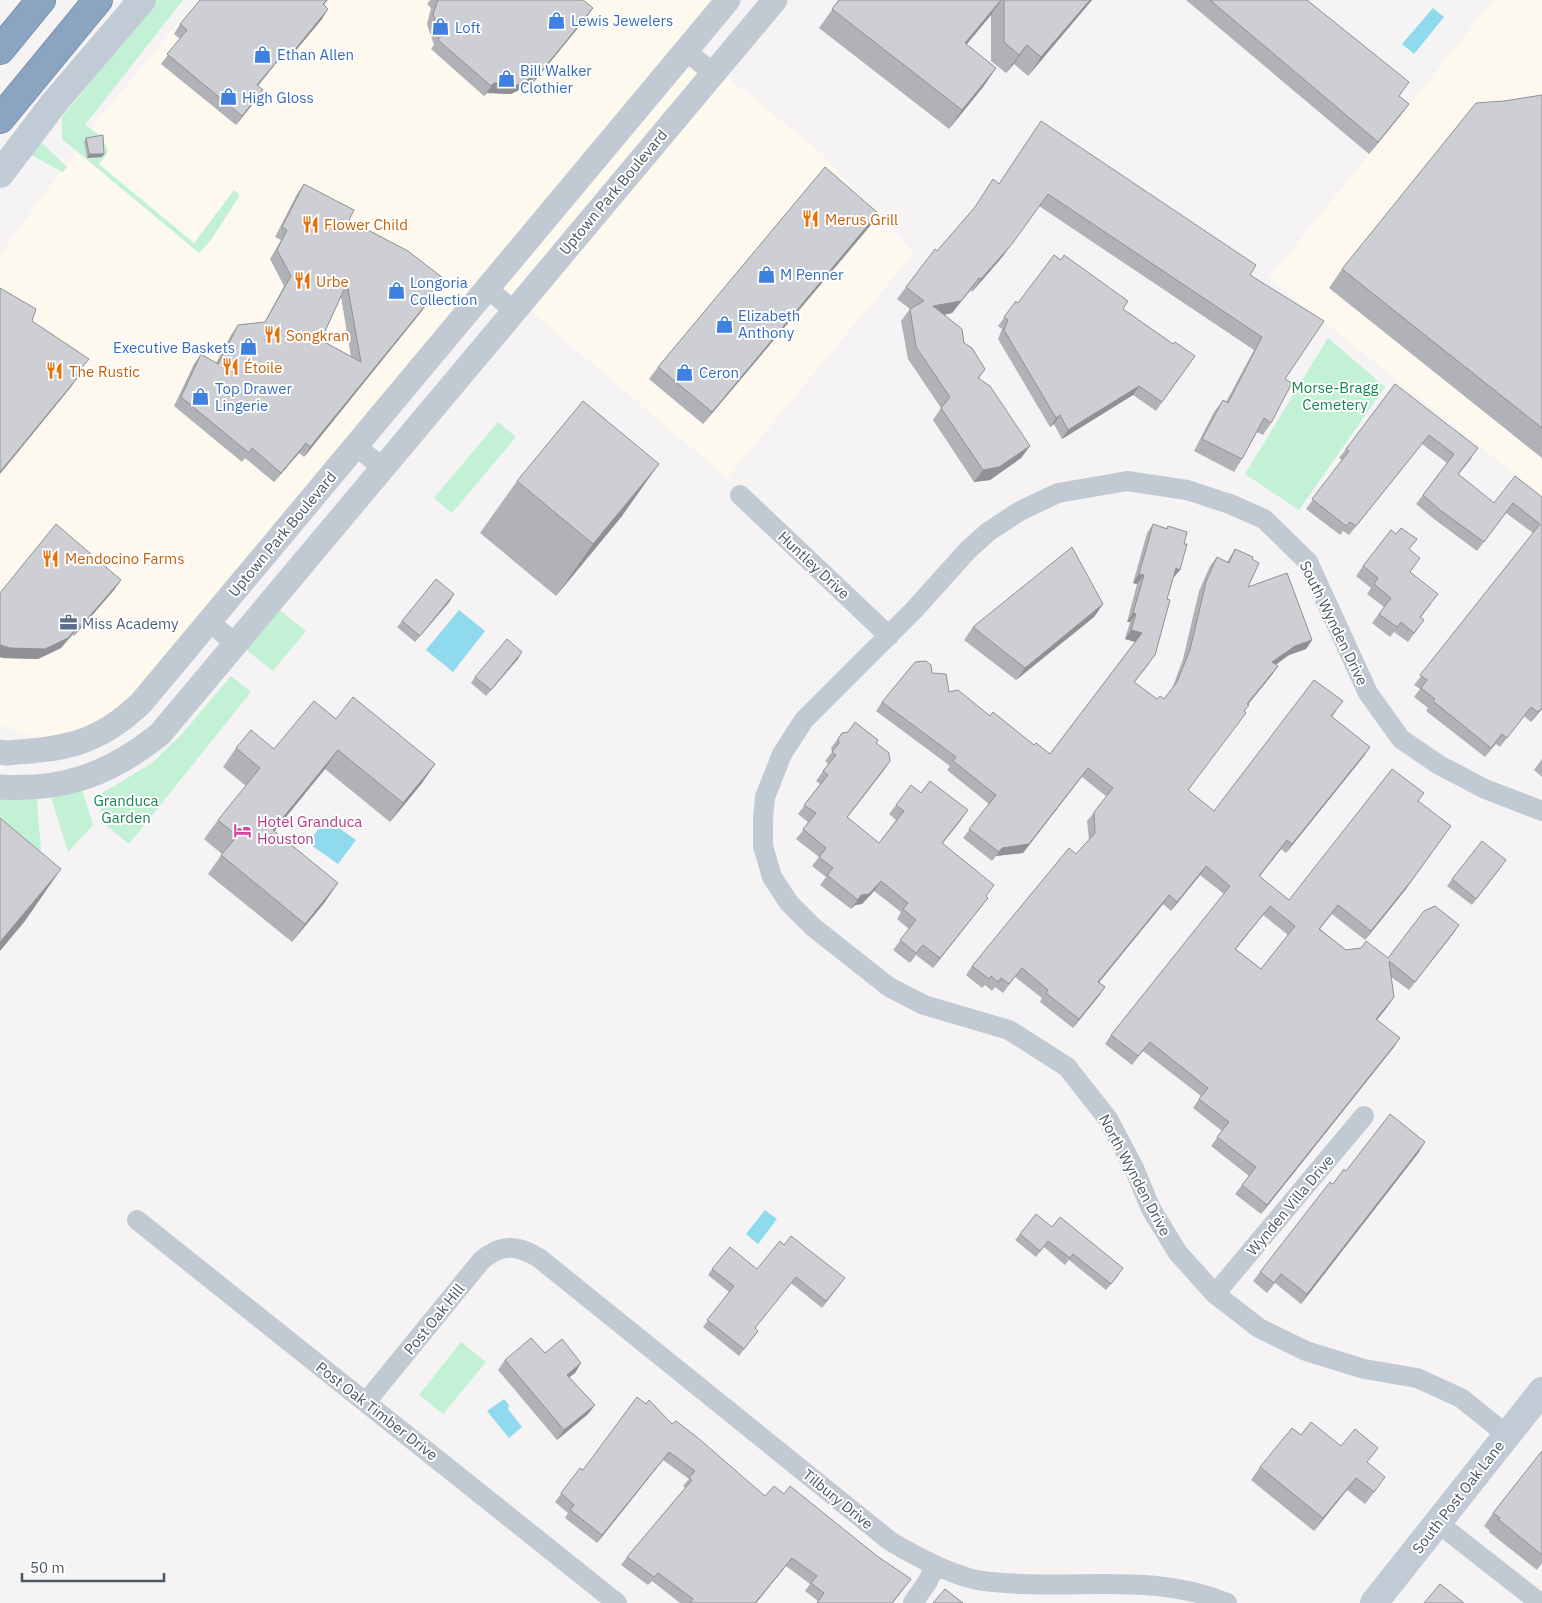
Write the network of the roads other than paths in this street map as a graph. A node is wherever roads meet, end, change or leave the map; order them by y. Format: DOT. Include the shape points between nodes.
graph roads {
  1 [pos="41,0"];
  2 [pos="98,0"];
  3 [pos="142,0"];
  4 [pos="728,0"];
  5 [pos="775,0"];
  6 [pos="0,50"];
  7 [pos="686,50"];
  8 [pos="713,73"];
  9 [pos="0,119"];
  10 [pos="0,174"];
  11 [pos="486,288"];
  12 [pos="514,311"];
  13 [pos="356,446"];
  14 [pos="383,468"];
  15 [pos="740,495"];
  16 [pos="208,621"];
  17 [pos="889,636"];
  18 [pos="236,644"];
  19 [pos="0,752"];
  20 [pos="0,787"];
  21 [pos="1542,811"];
  22 [pos="1364,1116"];
  23 [pos="137,1220"];
  24 [pos="510,1248"];
  25 [pos="1215,1294"];
  26 [pos="1542,1391"];
  27 [pos="366,1402"];
  28 [pos="1507,1434"];
  29 [pos="1438,1523"];
  30 [pos="935,1566"];
  31 [pos="617,1603"];
  32 [pos="913,1603"];
  33 [pos="1227,1603"];
  34 [pos="1374,1603"];
  35 [pos="1540,1603"];
  1 -- 6 [label="highway"];
  2 -- 9 [label="highway"];
  3 -- 10 [label="main road" via="54,103"];
  4 -- 7 [label="street, Uptown Park Boulevard"];
  5 -- 8 [label="street, Uptown Park Boulevard"];
  7 -- 8 [label="street"];
  7 -- 11 [label="street, Uptown Park Boulevard"];
  8 -- 12 [label="street, Uptown Park Boulevard"];
  11 -- 12 [label="street"];
  11 -- 13 [label="street, Uptown Park Boulevard"];
  12 -- 14 [label="street, Uptown Park Boulevard"];
  13 -- 14 [label="street"];
  13 -- 16 [label="street, Uptown Park Boulevard"];
  14 -- 18 [label="street, Uptown Park Boulevard"];
  15 -- 17 [label="street, Huntley Drive"];
  16 -- 18 [label="street"];
  16 -- 19 [label="street, Uptown Park Boulevard" via="141,703 121,722 91,738 58,749"];
  17 -- 21 [label="street, South Wynden Drive" via="968,550 1020,511 1058,493 1127,481 1187,490 1264,519 1308,562 1368,693 1402,739 1439,765 1485,789"];
  17 -- 25 [label="street, North Wynden Drive" via="804,720 782,754 765,797 763,820 763,846 772,876 789,903 813,927 889,987 924,1005 1010,1030 1067,1067 1108,1119 1151,1209 1178,1253"];
  18 -- 20 [label="street, Uptown Park Boulevard" via="160,734 108,770 44,786"];
  22 -- 25 [label="street, Wynden Villa Drive"];
  23 -- 27 [label="street, Post Oak Timber Drive"];
  24 -- 27 [label="street, Post Oak Hill" via="500,1248 482,1262"];
  24 -- 30 [label="street, Tilbury Drive" via="539,1258 890,1541"];
  25 -- 28 [label="street, North Wynden Drive" via="1259,1328 1306,1352 1364,1369 1417,1378 1461,1398"];
  26 -- 28 [label="main road, South Post Oak Lane"];
  27 -- 31 [label="street, Post Oak Timber Drive"];
  28 -- 29 [label="main road, South Post Oak Lane"];
  29 -- 34 [label="main road, South Post Oak Lane"];
  29 -- 35 [label="street"];
  30 -- 32 [label="street"];
  30 -- 33 [label="street, Tilbury Drive" via="970,1578 1001,1583 1182,1588"];
}
